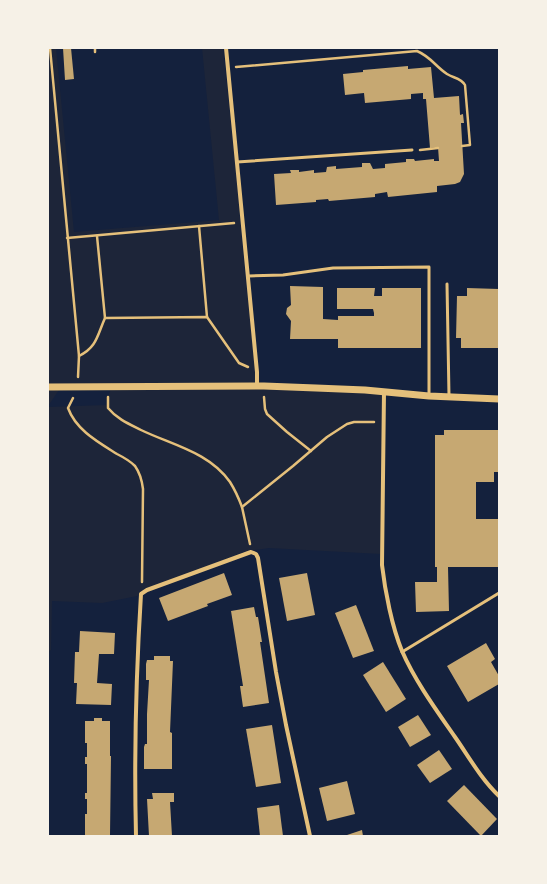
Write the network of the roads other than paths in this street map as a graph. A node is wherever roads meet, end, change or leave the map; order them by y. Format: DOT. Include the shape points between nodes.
graph roads {
  1 [pos="226,48"];
  2 [pos="412,150"];
  3 [pos="237,162"];
  4 [pos="248,276"];
  5 [pos="447,284"];
  6 [pos="260,386"];
  7 [pos="48,387"];
  8 [pos="384,392"];
  9 [pos="429,396"];
  10 [pos="449,397"];
  11 [pos="499,399"];
  12 [pos="499,593"];
  13 [pos="402,652"];
  14 [pos="499,796"];
  15 [pos="136,836"];
  16 [pos="310,836"];
  1 -- 3 [label="street"];
  2 -- 3 [label="lane"];
  3 -- 4 [label="street"];
  4 -- 6 [label="street"];
  4 -- 9 [label="lane" via="283,275 333,268 429,267"];
  5 -- 10 [label="lane"];
  6 -- 7 [label="street"];
  6 -- 8 [label="street"];
  8 -- 9 [label="street"];
  8 -- 13 [label="street" via="382,565 384,583"];
  9 -- 10 [label="street"];
  10 -- 11 [label="street"];
  12 -- 13 [label="lane"];
  13 -- 14 [label="street" via="430,700 475,767"];
  15 -- 16 [label="street" via="134,768 141,594 251,552 258,558 276,672"];
}
